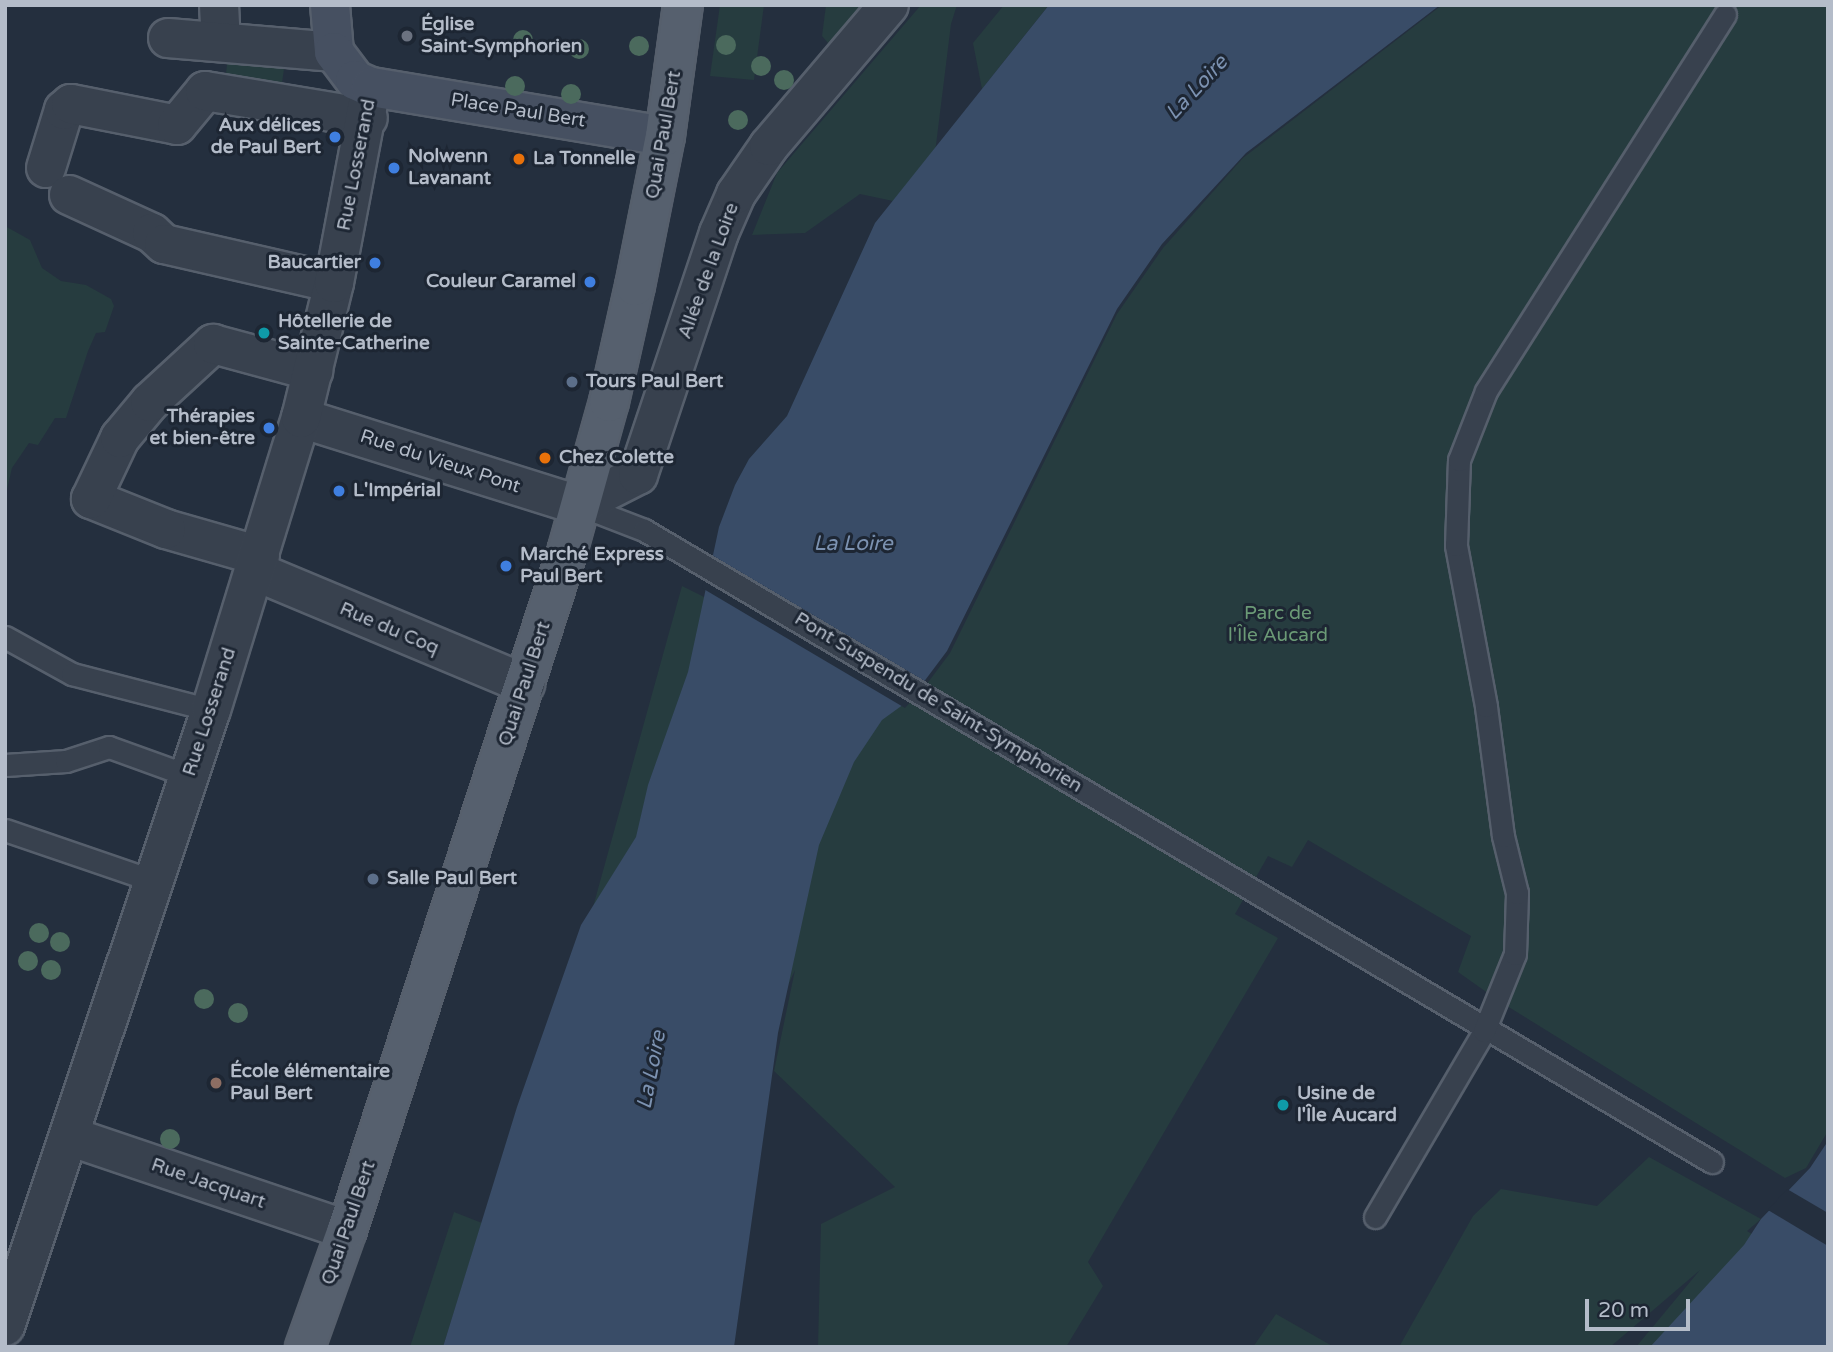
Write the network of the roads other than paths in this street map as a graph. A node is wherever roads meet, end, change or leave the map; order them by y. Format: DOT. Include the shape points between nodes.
graph roads {
  1 [pos="330,5"];
  2 [pos="683,5"];
  3 [pos="889,5"];
  4 [pos="1725,13"];
  5 [pos="220,24"];
  6 [pos="168,38"];
  7 [pos="334,52"];
  8 [pos="370,102"];
  9 [pos="665,136"];
  10 [pos="334,283"];
  11 [pos="313,371"];
  12 [pos="301,418"];
  13 [pos="579,505"];
  14 [pos="258,563"];
  15 [pos="5,637"];
  16 [pos="525,684"];
  17 [pos="211,710"];
  18 [pos="5,765"];
  19 [pos="189,776"];
  20 [pos="5,830"];
  21 [pos="154,881"];
  22 [pos="1484,1031"];
  23 [pos="69,1136"];
  24 [pos="1712,1162"];
  25 [pos="1376,1217"];
  26 [pos="347,1230"];
  27 [pos="5,1326"];
  28 [pos="305,1347"];
  1 -- 7 [label="street"];
  2 -- 9 [label="main road, Quai Paul Bert"];
  3 -- 13 [label="street, Allée de la Loire" via="769,146 736,194 638,475"];
  4 -- 22 [label="lane" via="1486,391 1459,460 1456,545 1486,706 1503,836 1517,893 1515,954"];
  5 -- 6 [label="street"];
  5 -- 7 [label="street"];
  7 -- 8 [label="street"];
  8 -- 9 [label="street, Place Paul Bert"];
  8 -- 10 [label="street, Rue Losserand"];
  8 -- 10 [label="street" via="205,91 177,125 72,104 65,110 58,181 164,244"];
  9 -- 13 [label="main road, Quai Paul Bert" via="609,402"];
  10 -- 11 [label="street, Rue Losserand"];
  11 -- 12 [label="street, Rue Losserand"];
  11 -- 14 [label="street, Rue du Coq" via="213,344 150,402 120,438 92,499"];
  12 -- 13 [label="street, Rue du Vieux Pont"];
  12 -- 14 [label="street, Rue Losserand"];
  13 -- 16 [label="main road, Quai Paul Bert"];
  13 -- 22 [label="lane, Pont Suspendu de Saint-Symphorien" via="644,530 1231,876"];
  14 -- 16 [label="street, Rue du Coq"];
  14 -- 17 [label="street, Rue Losserand"];
  15 -- 17 [label="lane" via="72,674"];
  16 -- 26 [label="main road, Quai Paul Bert"];
  17 -- 19 [label="street, Rue Losserand"];
  18 -- 19 [label="lane" via="66,761 109,747"];
  19 -- 21 [label="street, Rue Losserand"];
  20 -- 21 [label="lane"];
  21 -- 23 [label="street, Rue Losserand"];
  22 -- 24 [label="lane, Pont Suspendu de Saint-Symphorien"];
  22 -- 25 [label="lane"];
  23 -- 26 [label="street, Rue Jacquart"];
  23 -- 27 [label="street, Rue Losserand"];
  26 -- 28 [label="main road, Quai Paul Bert"];
}
